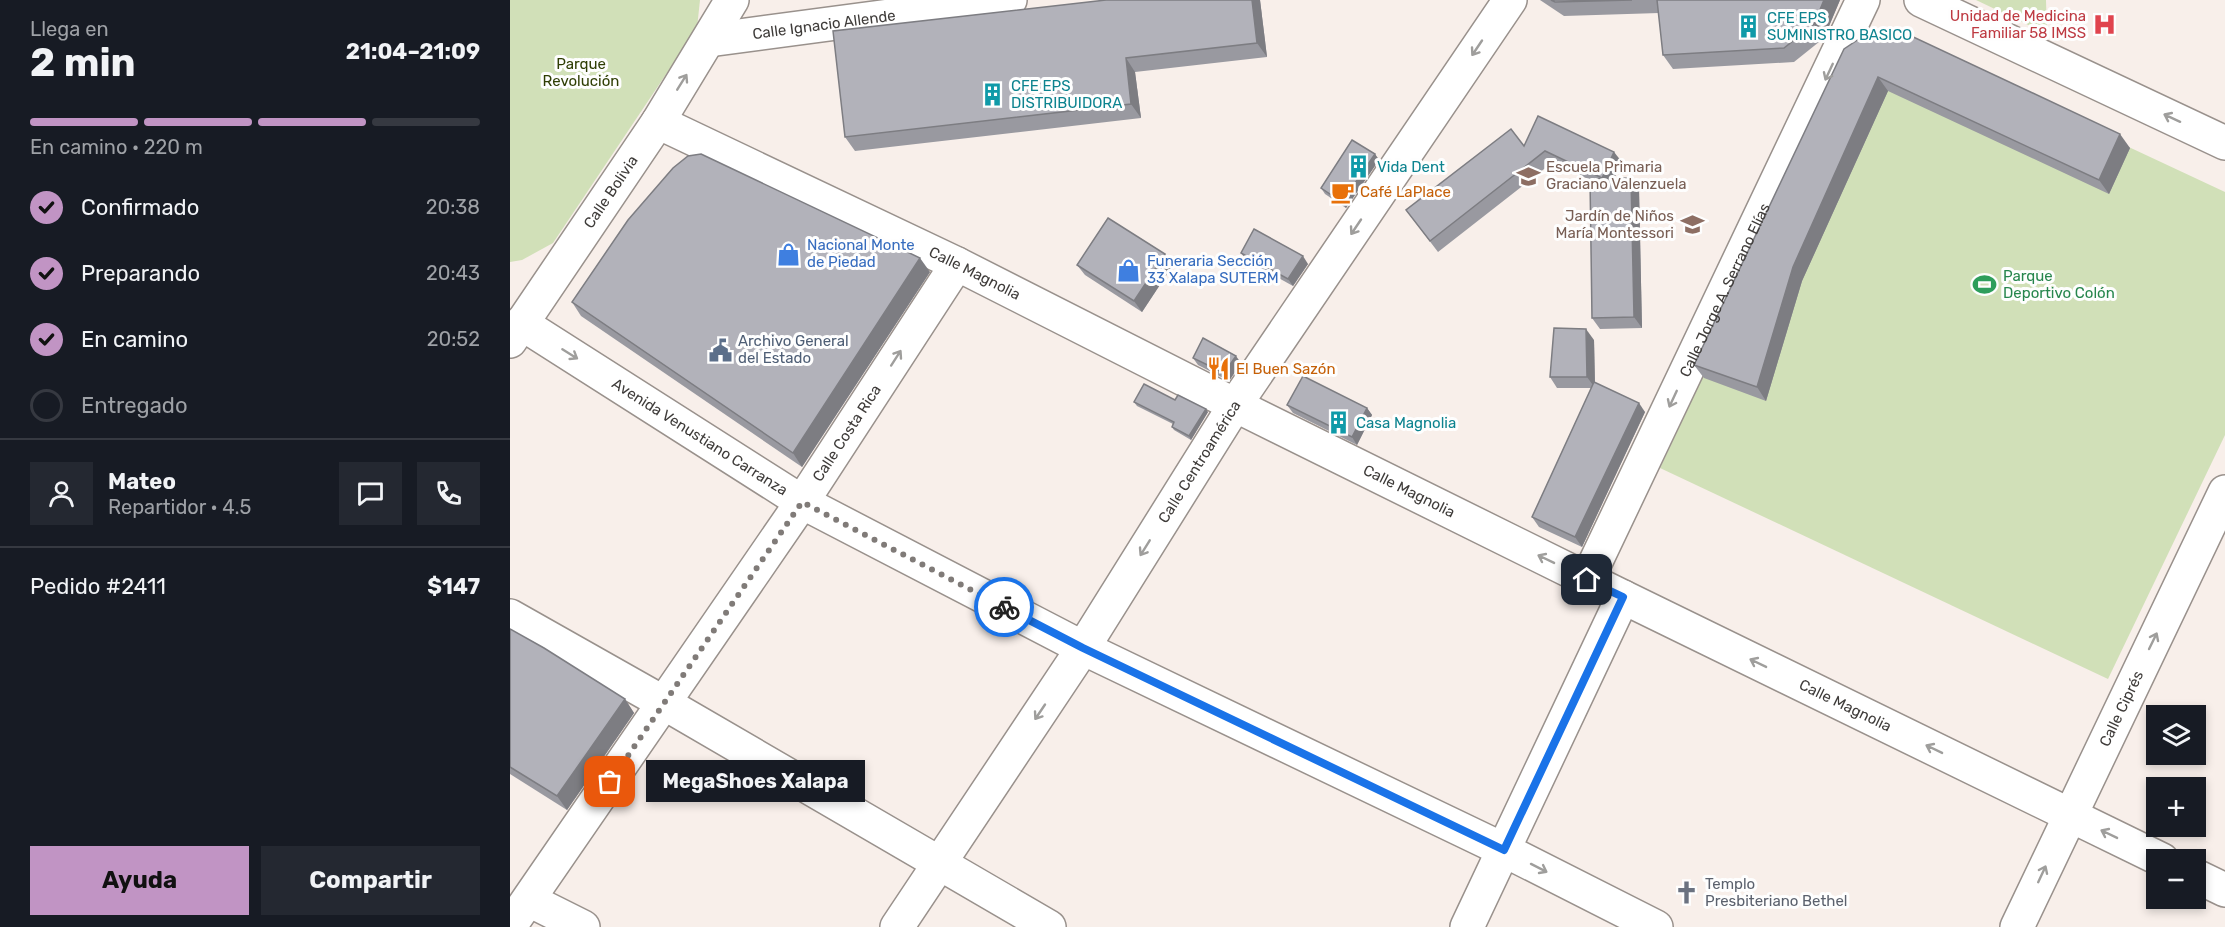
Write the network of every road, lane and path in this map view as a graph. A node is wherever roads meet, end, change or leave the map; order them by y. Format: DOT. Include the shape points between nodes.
graph roads {
  1 [pos="732,0"];
  2 [pos="1010,0"];
  3 [pos="1510,0"];
  4 [pos="1863,0"];
  5 [pos="1921,0"];
  6 [pos="709,40"];
  7 [pos="657,122"];
  8 [pos="2225,143"];
  9 [pos="957,264"];
  10 [pos="550,279"];
  11 [pos="510,291"];
  12 [pos="514,327"];
  13 [pos="1234,405"];
  14 [pos="2225,492"];
  15 [pos="802,502"];
  16 [pos="1587,580"];
  17 [pos="1623,597"];
  18 [pos="510,616"];
  19 [pos="1083,648"];
  20 [pos="664,702"];
  21 [pos="2070,815"];
  22 [pos="1504,850"];
  23 [pos="2146,852"];
  24 [pos="939,862"];
  25 [pos="2206,881"];
  26 [pos="2225,890"];
  27 [pos="529,900"];
  28 [pos="510,926"];
  29 [pos="583,927"];
  30 [pos="897,927"];
  31 [pos="1049,927"];
  32 [pos="1467,927"];
  33 [pos="1656,927"];
  34 [pos="2017,927"];
  1 -- 6 [label="street, Calle Bolivia"];
  2 -- 6 [label="street, Calle Ignacio Allende"];
  3 -- 13 [label="street, Calle Centroamérica, one-way"];
  4 -- 16 [label="street, Calle Jorge A. Serrano Elías, one-way"];
  8 -- 5 [label="street, one-way"];
  7 -- 6 [label="street, Calle Bolivia, one-way"];
  7 -- 9 [label="street, Calle Magnolia"];
  7 -- 10 [label="street, Calle Bolivia"];
  9 -- 13 [label="street, Calle Magnolia"];
  15 -- 9 [label="street, Calle Costa Rica, one-way"];
  10 -- 11 [label="street"];
  10 -- 12 [label="street, Calle Bolivia"];
  12 -- 15 [label="street, Avenida Venustiano Carranza, one-way"];
  16 -- 13 [label="street, Calle Magnolia, one-way"];
  13 -- 19 [label="street, Calle Centroamérica, one-way"];
  21 -- 14 [label="street, Calle Ciprés, one-way"];
  15 -- 19 [label="street, Avenida Venustiano Carranza"];
  15 -- 20 [label="street, Calle Costa Rica"];
  16 -- 17 [label="street, Calle Magnolia"];
  21 -- 17 [label="street, Calle Magnolia, one-way"];
  17 -- 22 [label="street"];
  18 -- 20 [label="street"];
  19 -- 22 [label="street, Avenida Venustiano Carranza"];
  19 -- 24 [label="street, Calle Centroamérica, one-way"];
  20 -- 24 [label="street"];
  20 -- 27 [label="street, Calle Costa Rica"];
  23 -- 21 [label="street, Calle Magnolia, one-way"];
  34 -- 21 [label="street, Calle Ciprés, one-way"];
  22 -- 32 [label="street"];
  22 -- 33 [label="street, Avenida Venustiano Carranza, one-way"];
  24 -- 30 [label="street, Calle Centroamérica"];
  24 -- 31 [label="street"];
  25 -- 26 [label="street"];
  27 -- 28 [label="street, Calle Costa Rica"];
  27 -- 29 [label="street"];
}
